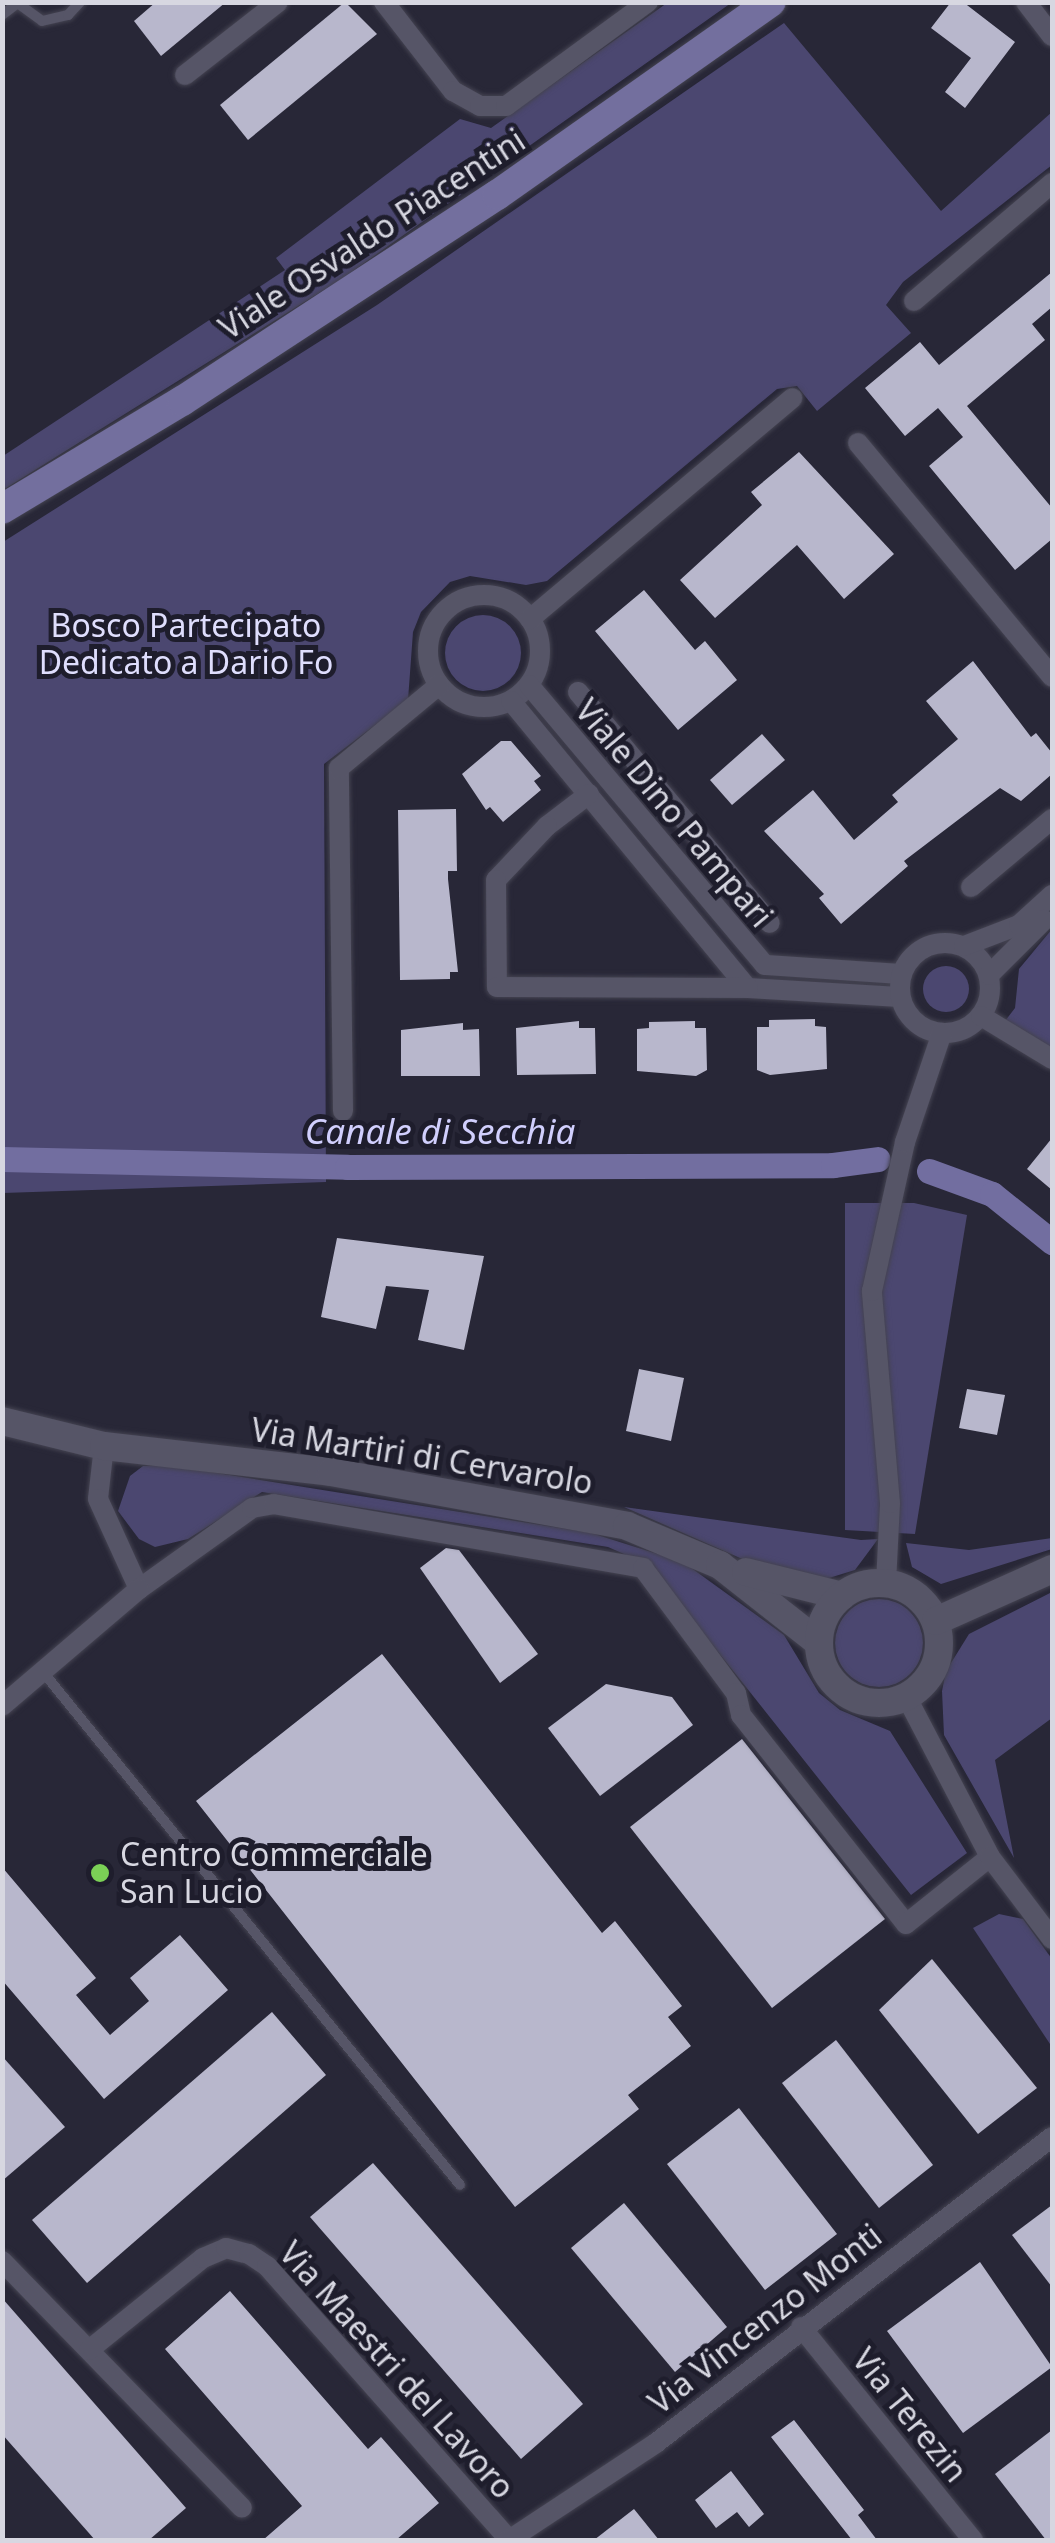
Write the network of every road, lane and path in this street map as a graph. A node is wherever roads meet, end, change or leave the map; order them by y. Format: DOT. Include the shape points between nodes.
graph roads {
  1 [pos="80,2"];
  2 [pos="278,2"];
  3 [pos="384,2"];
  4 [pos="648,2"];
  5 [pos="770,2"];
  6 [pos="1026,2"];
  7 [pos="17,3"];
  8 [pos="2,15"];
  9 [pos="1052,36"];
  10 [pos="185,75"];
  11 [pos="1052,182"];
  12 [pos="914,300"];
  13 [pos="792,398"];
  14 [pos="858,443"];
  15 [pos="2,509"];
  16 [pos="530,619"];
  17 [pos="1052,677"];
  18 [pos="439,685"];
  19 [pos="529,685"];
  20 [pos="578,692"];
  21 [pos="511,701"];
  22 [pos="650,782"];
  23 [pos="590,794"];
  24 [pos="624,802"];
  25 [pos="1052,819"];
  26 [pos="971,887"];
  27 [pos="1052,895"];
  28 [pos="1052,914"];
  29 [pos="770,923"];
  30 [pos="964,946"];
  31 [pos="902,974"];
  32 [pos="989,975"];
  33 [pos="748,988"];
  34 [pos="900,996"];
  35 [pos="981,1016"];
  36 [pos="942,1034"];
  37 [pos="1052,1058"];
  38 [pos="343,1111"];
  39 [pos="2,1422"];
  40 [pos="104,1446"];
  41 [pos="720,1565"];
  42 [pos="1052,1568"];
  43 [pos="886,1583"];
  44 [pos="138,1588"];
  45 [pos="842,1596"];
  46 [pos="936,1621"];
  47 [pos="818,1642"];
  48 [pos="42,1671"];
  49 [pos="907,1698"];
  50 [pos="2,1706"];
  51 [pos="990,1857"];
  52 [pos="1052,1939"];
  53 [pos="1052,2137"];
  54 [pos="460,2185"];
  55 [pos="2,2261"];
  56 [pos="801,2327"];
  57 [pos="89,2350"];
  58 [pos="242,2508"];
  59 [pos="509,2540"];
  60 [pos="974,2540"];
  1 -- 7 [label="lane" via="57,20 42,21"];
  2 -- 10 [label="street"];
  3 -- 4 [label="street" via="453,91 480,106 506,106"];
  5 -- 15 [label="main road, Viale Osvaldo Piacentini" via="481,206 182,402"];
  6 -- 9 [label="street"];
  7 -- 8 [label="lane"];
  11 -- 12 [label="street"];
  13 -- 16 [label="street"];
  14 -- 17 [label="street"];
  16 -- 18 [label="street" via="502,598 467,597 451,606 430,634 430,670"];
  16 -- 19 [label="street" via="540,652"];
  18 -- 21 [label="street" via="464,704"];
  18 -- 38 [label="street" via="339,768"];
  19 -- 21 [label="street"];
  19 -- 24 [label="street, Viale Dino Pampari"];
  20 -- 22 [label="street"];
  21 -- 23 [label="street, Viale Dino Pampari"];
  22 -- 24 [label="street"];
  22 -- 29 [label="street"];
  23 -- 33 [label="street, Viale Dino Pampari"];
  23 -- 33 [label="street, Viale Dino Pampari" via="547,826 496,880 497,987"];
  24 -- 31 [label="street, Viale Dino Pampari" via="765,965"];
  25 -- 26 [label="street"];
  27 -- 30 [label="street" via="1019,924"];
  28 -- 32 [label="street"];
  30 -- 31 [label="street" via="924,947"];
  30 -- 32 [label="street"];
  31 -- 34 [label="street"];
  32 -- 35 [label="street"];
  33 -- 34 [label="street, Viale Dino Pampari"];
  34 -- 36 [label="street" via="913,1020"];
  35 -- 36 [label="street"];
  35 -- 37 [label="street"];
  36 -- 43 [label="street" via="904,1142 872,1291 890,1503"];
  39 -- 40 [label="main road, Via Martiri di Cervarolo"];
  40 -- 41 [label="main road, Via Martiri di Cervarolo" via="331,1472 532,1505 628,1526"];
  40 -- 44 [label="street" via="98,1499"];
  41 -- 45 [label="main road, Via Martiri di Cervarolo"];
  41 -- 47 [label="main road, Via Martiri di Cervarolo"];
  42 -- 46 [label="main road"];
  43 -- 45 [label="main road"];
  43 -- 46 [label="main road" via="916,1595"];
  44 -- 48 [label="street, Via Martiri di Cervarolo"];
  44 -- 51 [label="street, Via Martiri di Cervarolo" via="252,1508 274,1504 643,1568 736,1693 741,1715 906,1924"];
  45 -- 47 [label="main road" via="825,1616"];
  46 -- 49 [label="main road" via="939,1656 922,1687"];
  47 -- 49 [label="main road, Via Martiri di Cervarolo" via="828,1676 855,1699 872,1704"];
  48 -- 50 [label="street, Via Martiri di Cervarolo"];
  48 -- 54 [label="lane"];
  49 -- 51 [label="street"];
  51 -- 52 [label="street"];
  53 -- 56 [label="street, Via Vincenzo Monti"];
  55 -- 57 [label="street"];
  56 -- 59 [label="street, Via Vincenzo Monti" via="656,2443"];
  56 -- 60 [label="street, Via Terezin"];
  57 -- 58 [label="street"];
  57 -- 59 [label="street, Via Maestri del Lavoro" via="203,2258 226,2248 249,2254 280,2280"];
}
